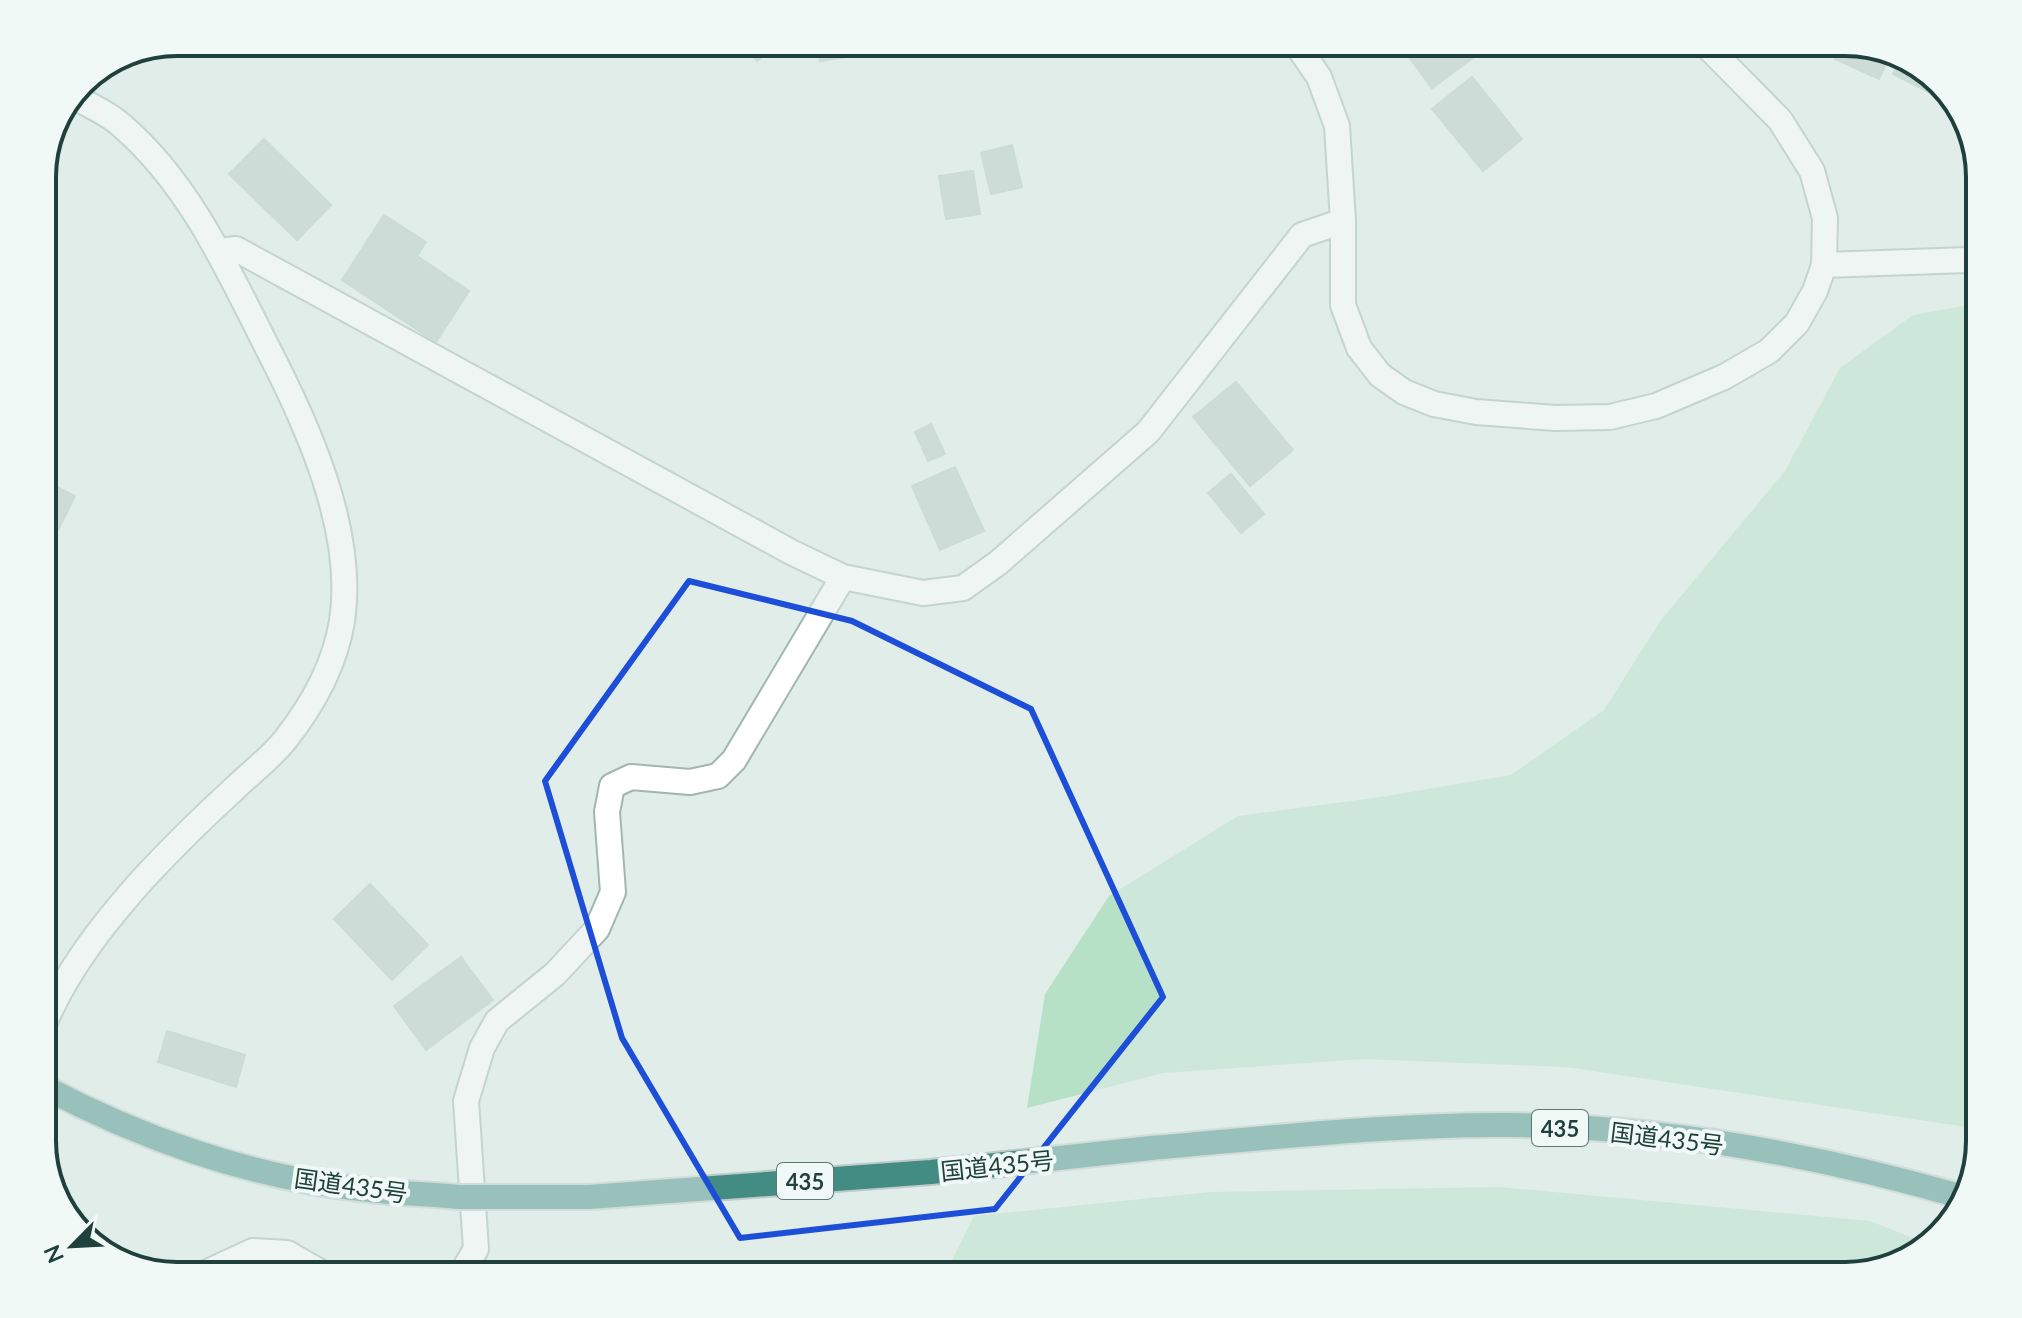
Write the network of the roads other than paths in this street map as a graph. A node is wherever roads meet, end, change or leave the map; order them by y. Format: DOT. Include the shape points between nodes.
graph roads {
  1 [pos="1305,56"];
  2 [pos="1717,56"];
  3 [pos="83,101"];
  4 [pos="1343,221"];
  5 [pos="218,251"];
  6 [pos="1966,260"];
  7 [pos="1824,265"];
  8 [pos="843,577"];
  9 [pos="56,998"];
  10 [pos="56,1093"];
  11 [pos="1954,1194"];
  12 [pos="229,1262"];
  13 [pos="303,1262"];
  14 [pos="468,1262"];
  1 -- 4 [label="street" via="1319,77 1337,126"];
  2 -- 7 [label="street" via="1780,120 1812,171 1825,218"];
  3 -- 5 [label="street" via="120,123 171,177"];
  4 -- 7 [label="street" via="1343,305 1359,348 1380,375 1404,392 1476,412 1610,417 1656,406 1769,351 1797,323"];
  4 -- 8 [label="street" via="1302,235 1148,432 963,588 923,593"];
  5 -- 8 [label="street" via="236,249"];
  5 -- 9 [label="street" via="284,380 326,479 344,566 342,621 311,705 284,742 179,839 114,912"];
  6 -- 7 [label="street"];
  8 -- 14 [label="street" via="734,760 718,776 690,782 631,777 612,786 607,812 613,892 597,929 555,974 497,1021 482,1048 466,1101 476,1249"];
  10 -- 11 [label="highway, 国道435号 / 435, bridge" via="100,1117 264,1172 358,1189 458,1197 604,1196 931,1172 1352,1130 1509,1125 1693,1138 1898,1178"];
  12 -- 13 [label="street" via="253,1251 287,1253"];
}
